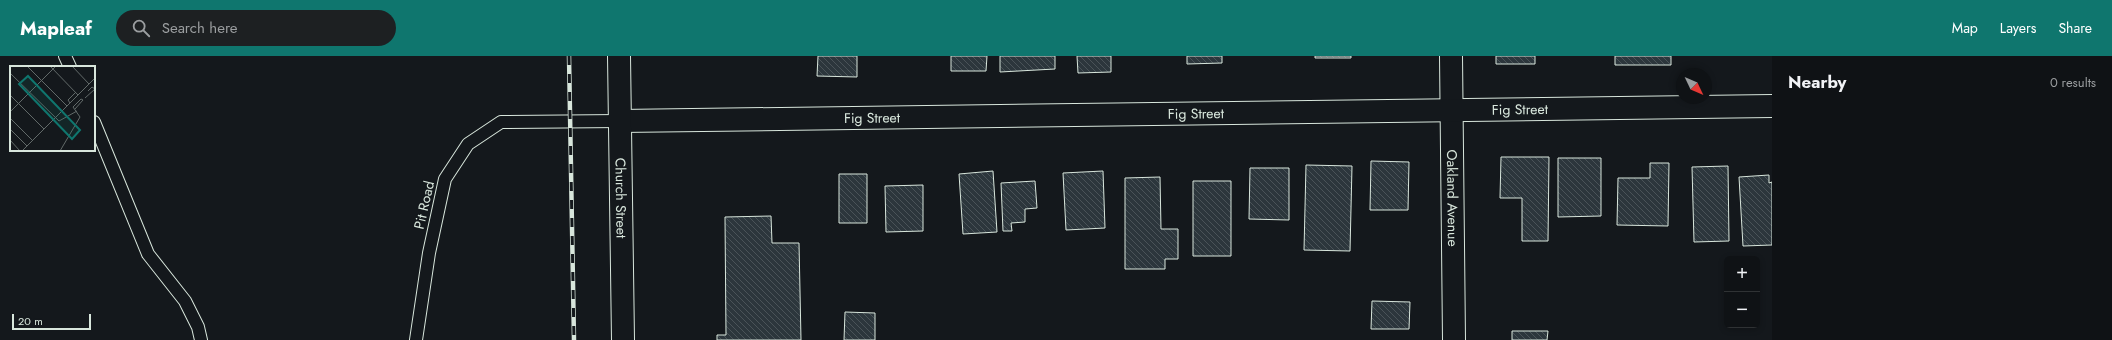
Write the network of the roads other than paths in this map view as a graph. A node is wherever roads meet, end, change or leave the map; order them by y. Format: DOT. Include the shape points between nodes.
graph roads {
  1 [pos="65,56"];
  2 [pos="619,56"];
  3 [pos="1451,56"];
  4 [pos="70,66"];
  5 [pos="1772,106"];
  6 [pos="1452,110"];
  7 [pos="620,121"];
  8 [pos="95,124"];
  9 [pos="201,340"];
  10 [pos="416,340"];
  11 [pos="623,340"];
  12 [pos="1454,340"];
  1 -- 4 [label="lane"];
  2 -- 7 [label="street, Church Street"];
  3 -- 6 [label="street, Oakland Avenue"];
  5 -- 6 [label="street, Fig Street"];
  6 -- 7 [label="street, Fig Street"];
  6 -- 12 [label="street, Oakland Avenue"];
  7 -- 10 [label="lane, Pit Road" via="501,122 468,144 445,179 429,253"];
  7 -- 11 [label="street, Church Street"];
  8 -- 9 [label="lane" via="148,254 185,301 198,327"];
}
